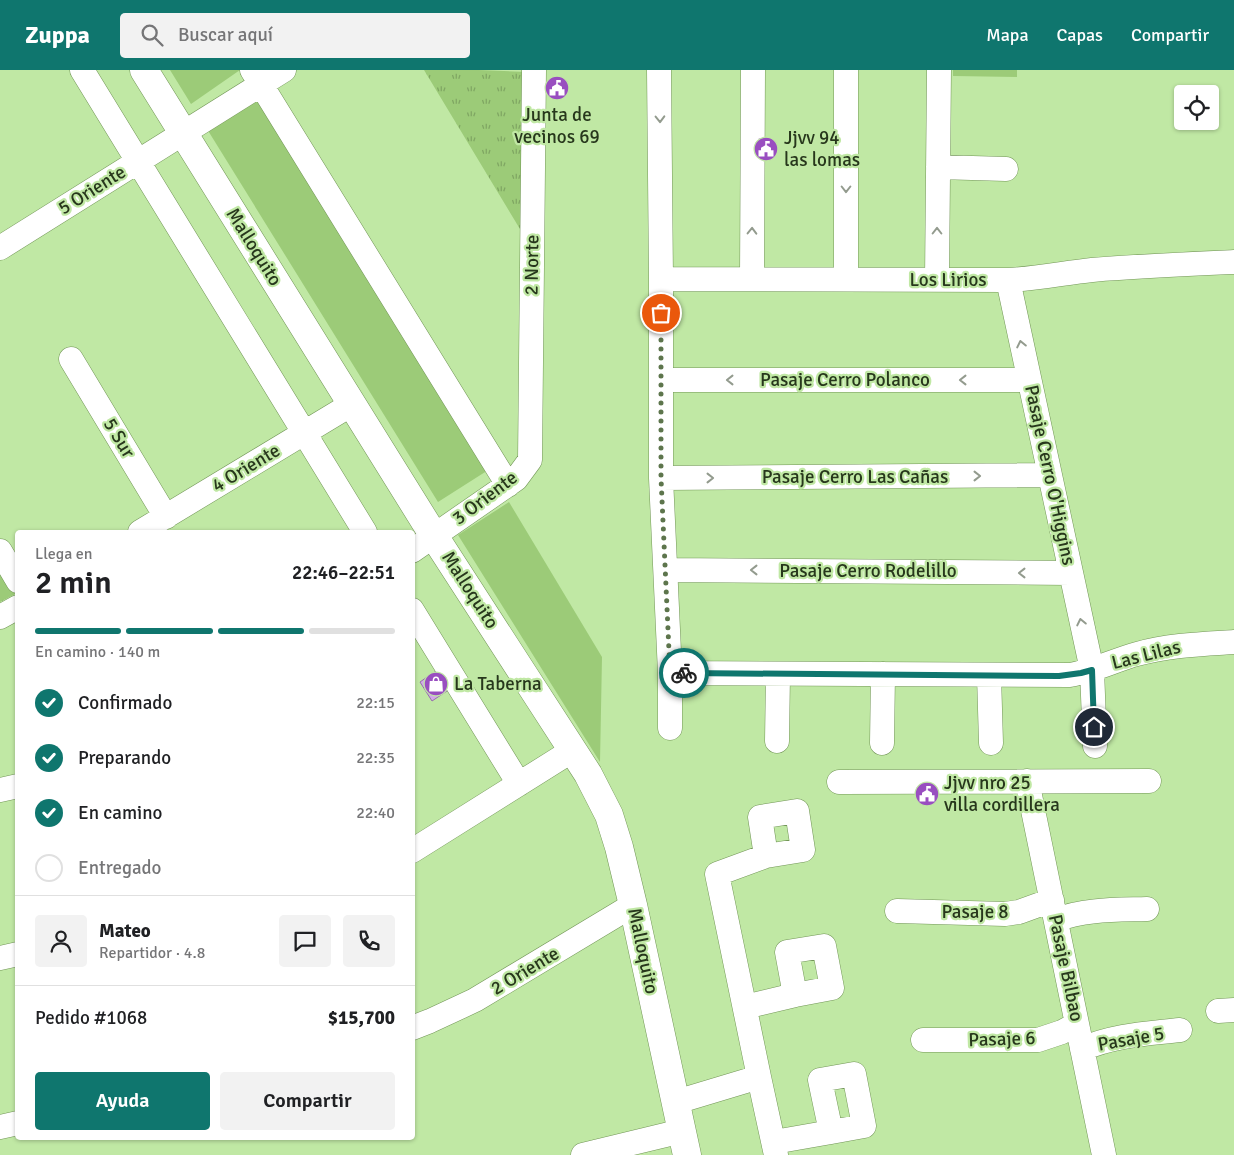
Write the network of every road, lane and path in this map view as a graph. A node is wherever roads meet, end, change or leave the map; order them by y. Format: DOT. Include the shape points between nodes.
graph roads {
  1 [pos="82,70"];
  2 [pos="144,70"];
  3 [pos="284,70"];
  4 [pos="534,70"];
  5 [pos="660,70"];
  6 [pos="753,70"];
  7 [pos="846,70"];
  8 [pos="939,70"];
  9 [pos="256,77"];
  10 [pos="183,133"];
  11 [pos="138,161"];
  12 [pos="938,167"];
  13 [pos="1006,169"];
  14 [pos="0,247"];
  15 [pos="1234,262"];
  16 [pos="661,279"];
  17 [pos="752,279"];
  18 [pos="846,280"];
  19 [pos="937,280"];
  20 [pos="1008,280"];
  21 [pos="71,359"];
  22 [pos="661,380"];
  23 [pos="1029,380"];
  24 [pos="352,404"];
  25 [pos="304,433"];
  26 [pos="530,460"];
  27 [pos="1050,476"];
  28 [pos="661,478"];
  29 [pos="508,485"];
  30 [pos="166,517"];
  31 [pos="143,530"];
  32 [pos="364,530"];
  33 [pos="423,543"];
  34 [pos="0,551"];
  35 [pos="666,570"];
  36 [pos="1070,573"];
  37 [pos="15,576"];
  38 [pos="15,609"];
  39 [pos="415,615"];
  40 [pos="0,617"];
  41 [pos="1234,642"];
  42 [pos="1092,670"];
  43 [pos="670,673"];
  44 [pos="778,674"];
  45 [pos="883,674"];
  46 [pos="989,675"];
  47 [pos="670,728"];
  48 [pos="777,741"];
  49 [pos="882,743"];
  50 [pos="991,743"];
  51 [pos="1095,746"];
  52 [pos="573,750"];
  53 [pos="1027,781"];
  54 [pos="1149,781"];
  55 [pos="840,782"];
  56 [pos="519,784"];
  57 [pos="15,787"];
  58 [pos="0,790"];
  59 [pos="415,849"];
  60 [pos="766,856"];
  61 [pos="633,905"];
  62 [pos="1147,909"];
  63 [pos="1054,910"];
  64 [pos="897,911"];
  65 [pos="15,955"];
  66 [pos="0,958"];
  67 [pos="795,994"];
  68 [pos="745,1007"];
  69 [pos="1077,1024"];
  70 [pos="415,1027"];
  71 [pos="1180,1030"];
  72 [pos="923,1040"];
  73 [pos="1082,1049"];
  74 [pos="759,1077"];
  75 [pos="676,1102"];
  76 [pos="15,1124"];
  77 [pos="0,1127"];
  78 [pos="830,1132"];
  79 [pos="684,1143"];
  80 [pos="775,1148"];
  81 [pos="1100,1154"];
  82 [pos="583,1155"];
  1 -- 11 [label="street"];
  2 -- 10 [label="street, Malloquito"];
  3 -- 9 [label="street, 5 Oriente"];
  4 -- 26 [label="street, 2 Norte"];
  5 -- 16 [label="street, one-way"];
  17 -- 6 [label="street, one-way"];
  7 -- 18 [label="street, one-way"];
  8 -- 12 [label="street"];
  9 -- 10 [label="street, 5 Oriente"];
  9 -- 29 [label="street"];
  10 -- 11 [label="street, 5 Oriente"];
  10 -- 24 [label="street, Malloquito"];
  11 -- 14 [label="street, 5 Oriente"];
  11 -- 25 [label="street"];
  12 -- 13 [label="street"];
  19 -- 12 [label="street, one-way"];
  15 -- 20 [label="street, Los Lirios" via="1108,268"];
  16 -- 17 [label="street, Los Lirios"];
  16 -- 22 [label="street"];
  17 -- 18 [label="street, Los Lirios"];
  18 -- 19 [label="street, Los Lirios"];
  19 -- 20 [label="street, Los Lirios"];
  23 -- 20 [label="street, Pasaje Cerro O'Higgins, one-way"];
  21 -- 30 [label="street, 5 Sur"];
  23 -- 22 [label="street, Pasaje Cerro Polanco, one-way"];
  22 -- 28 [label="street"];
  23 -- 27 [label="street, Pasaje Cerro O'Higgins"];
  24 -- 25 [label="street, 4 Oriente"];
  24 -- 33 [label="street, Malloquito"];
  25 -- 30 [label="street, 4 Oriente"];
  25 -- 32 [label="street"];
  26 -- 29 [label="street, 3 Oriente"];
  28 -- 27 [label="street, Pasaje Cerro Las Cañas, one-way"];
  27 -- 36 [label="street, Pasaje Cerro O'Higgins"];
  28 -- 35 [label="street"];
  29 -- 33 [label="street, 3 Oriente"];
  30 -- 31 [label="street, 4 Oriente"];
  33 -- 52 [label="street, Malloquito"];
  34 -- 37 [label="street"];
  36 -- 35 [label="street, Pasaje Cerro Rodelillo, one-way"];
  35 -- 43 [label="street"];
  42 -- 36 [label="street, Pasaje Cerro O'Higgins, one-way"];
  38 -- 40 [label="street"];
  39 -- 56 [label="street"];
  41 -- 42 [label="street, Las Lilas" via="1154,649"];
  42 -- 46 [label="street, Las Lilas" via="1059,676"];
  42 -- 51 [label="street, Pasaje Cerro O'Higgins"];
  43 -- 44 [label="street, Las Lilas"];
  43 -- 47 [label="street"];
  44 -- 45 [label="street, Las Lilas"];
  44 -- 48 [label="street"];
  45 -- 46 [label="street, Las Lilas"];
  45 -- 49 [label="street"];
  46 -- 50 [label="street"];
  52 -- 56 [label="street"];
  52 -- 61 [label="street, Malloquito" via="609,815"];
  53 -- 54 [label="street"];
  53 -- 55 [label="street"];
  53 -- 63 [label="street, Pasaje Bilbao"];
  56 -- 59 [label="street"];
  57 -- 58 [label="street"];
  60 -- 68 [label="street" via="717,874"];
  61 -- 70 [label="street, 2 Oriente" via="475,1000"];
  61 -- 75 [label="street, Malloquito"];
  62 -- 63 [label="street, Pasaje 8" via="1076,914"];
  63 -- 64 [label="street, Pasaje 8" via="1005,914"];
  63 -- 69 [label="street, Pasaje Bilbao"];
  65 -- 66 [label="street"];
  67 -- 68 [label="street"];
  68 -- 74 [label="street"];
  69 -- 72 [label="street, Pasaje 6" via="1038,1040"];
  69 -- 73 [label="street, Pasaje Bilbao"];
  71 -- 73 [label="street, Pasaje 5" via="1120,1037"];
  73 -- 81 [label="street, Pasaje Bilbao"];
  74 -- 75 [label="street"];
  74 -- 80 [label="street"];
  75 -- 79 [label="street, Malloquito"];
  76 -- 77 [label="street"];
  78 -- 80 [label="street"];
  79 -- 82 [label="street"];
}
